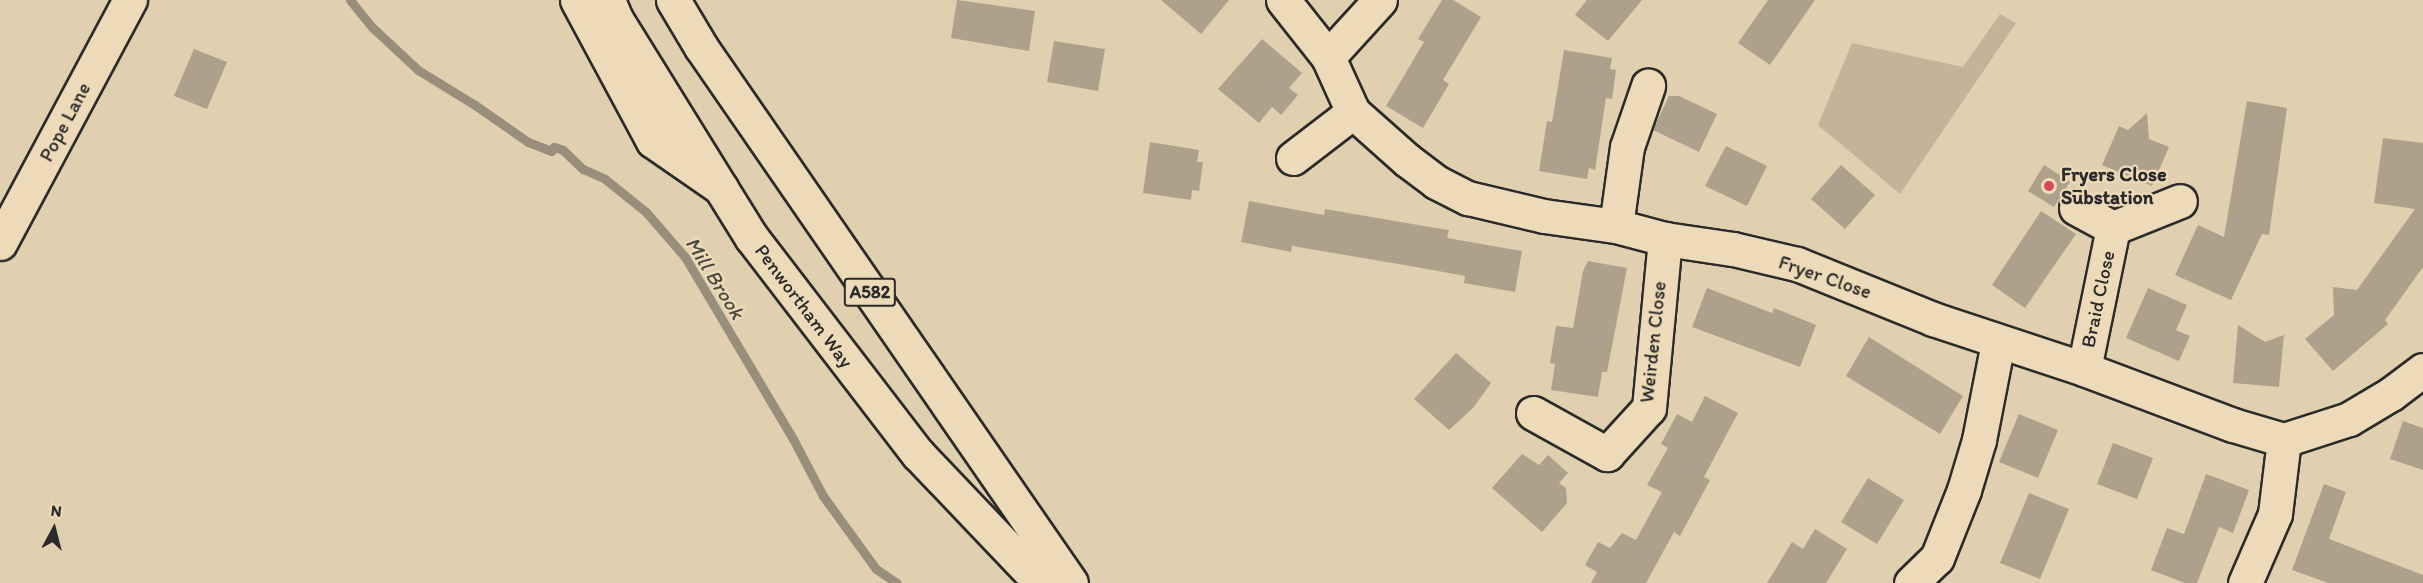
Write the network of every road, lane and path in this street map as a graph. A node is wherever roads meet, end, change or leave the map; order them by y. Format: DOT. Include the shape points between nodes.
graph roads {
  1 [pos="130,0"];
  2 [pos="577,0"];
  3 [pos="608,0"];
  4 [pos="673,0"];
  5 [pos="1283,0"];
  6 [pos="1380,0"];
  7 [pos="1328,57"];
  8 [pos="1648,86"];
  9 [pos="1353,112"];
  10 [pos="1293,158"];
  11 [pos="721,188"];
  12 [pos="2180,201"];
  13 [pos="2076,207"];
  14 [pos="1616,226"];
  15 [pos="2113,228"];
  16 [pos="1665,239"];
  17 [pos="0,243"];
  18 [pos="1998,342"];
  19 [pos="2084,369"];
  20 [pos="2423,370"];
  21 [pos="1533,413"];
  22 [pos="2284,440"];
  23 [pos="1041,583"];
  24 [pos="1071,583"];
  25 [pos="1911,583"];
  26 [pos="2246,583"];
  1 -- 17 [label="main road, Pope Lane"];
  2 -- 11 [label="main road" via="653,141"];
  3 -- 11 [label="main road, Penwortham Way"];
  4 -- 24 [label="main road, A582" via="700,47"];
  5 -- 7 [label="main road, Fryer Close"];
  6 -- 7 [label="main road"];
  7 -- 9 [label="main road, Fryer Close"];
  8 -- 14 [label="main road" via="1627,147"];
  9 -- 10 [label="main road"];
  9 -- 14 [label="main road, Fryer Close" via="1436,182 1468,198 1544,216"];
  11 -- 23 [label="main road, Penwortham Way" via="752,238 918,454"];
  12 -- 15 [label="main road, Braid Close"];
  13 -- 15 [label="main road, Braid Close"];
  14 -- 16 [label="main road, Fryer Close"];
  15 -- 19 [label="main road, Braid Close"];
  16 -- 18 [label="main road, Fryer Close" via="1797,264"];
  16 -- 21 [label="main road, Weirden Close" via="1649,408 1607,454"];
  18 -- 19 [label="main road, Fryer Close"];
  18 -- 25 [label="main road" via="1979,440 1964,490 1937,558"];
  19 -- 22 [label="main road, Fryer Close"];
  20 -- 22 [label="main road" via="2349,419"];
  22 -- 26 [label="main road" via="2276,514"];
}
